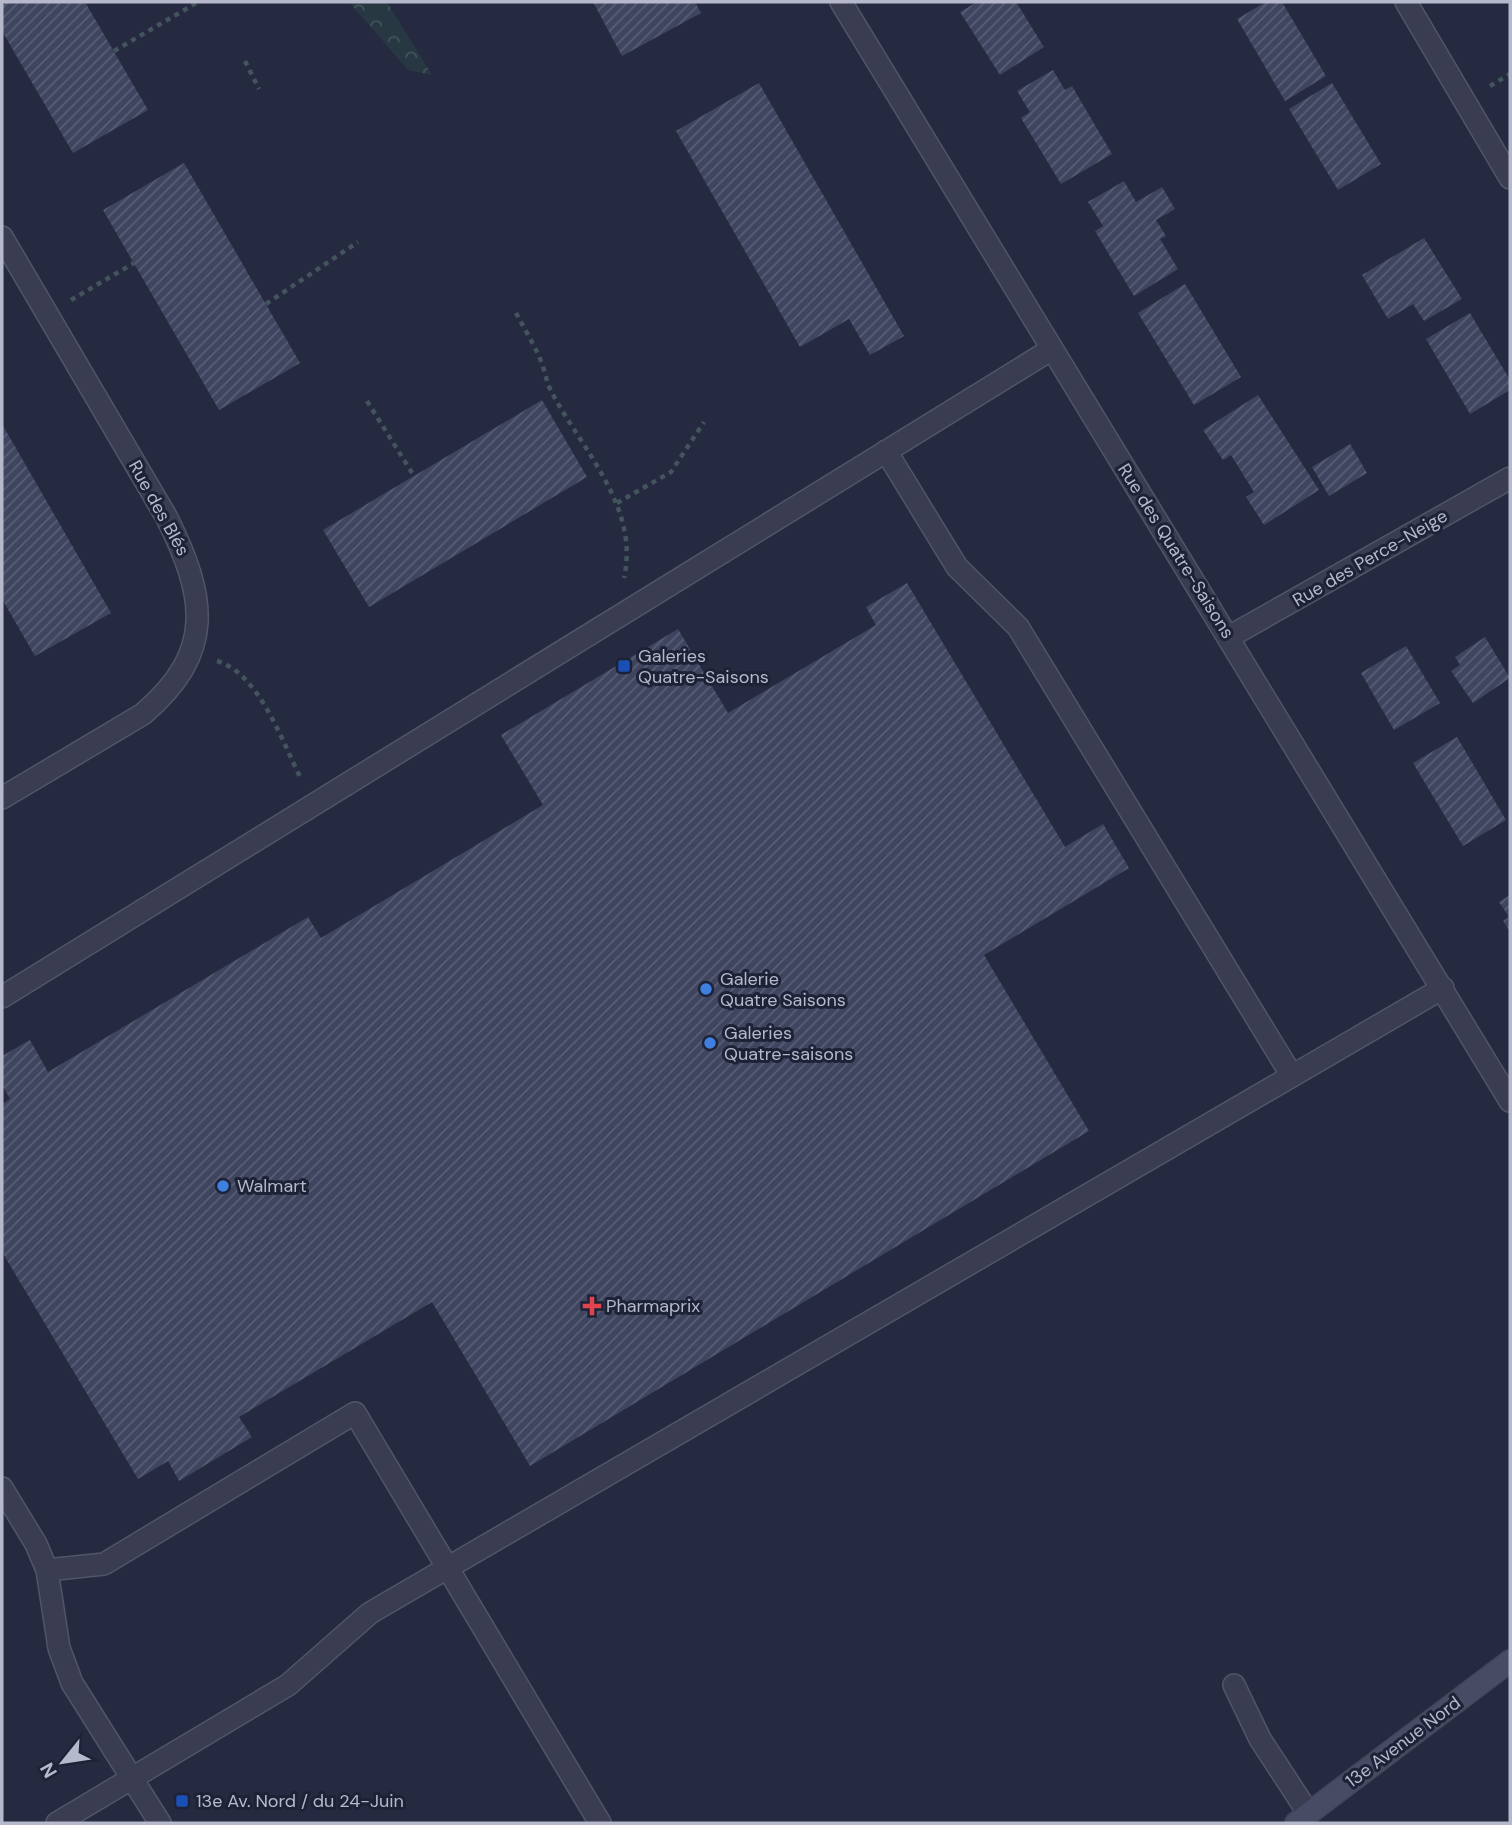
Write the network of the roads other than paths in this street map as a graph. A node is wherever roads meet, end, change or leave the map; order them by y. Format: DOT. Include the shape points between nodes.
graph roads {
  1 [pos="841,2"];
  2 [pos="1406,2"];
  3 [pos="1510,178"];
  4 [pos="5,250"];
  5 [pos="1052,349"];
  6 [pos="886,451"];
  7 [pos="1510,478"];
  8 [pos="1229,637"];
  9 [pos="2,798"];
  10 [pos="1443,988"];
  11 [pos="2,998"];
  12 [pos="1292,1076"];
  13 [pos="1510,1101"];
  14 [pos="2,1488"];
  15 [pos="447,1568"];
  16 [pos="47,1570"];
  17 [pos="1510,1661"];
  18 [pos="1234,1685"];
  19 [pos="133,1779"];
  20 [pos="1302,1819"];
  21 [pos="591,1820"];
  22 [pos="57,1823"];
  23 [pos="160,1823"];
  1 -- 5 [label="street, Rue des Quatre-Saisons"];
  2 -- 3 [label="street"];
  4 -- 9 [label="street, Rue des Blés" via="167,518 188,562 198,600 197,630 172,686 143,714"];
  5 -- 6 [label="street"];
  5 -- 8 [label="street, Rue des Quatre-Saisons"];
  6 -- 11 [label="street"];
  6 -- 12 [label="street" via="957,567 1018,627"];
  7 -- 8 [label="street, Rue des Perce-Neige"];
  8 -- 10 [label="street, Rue des Quatre-Saisons"];
  10 -- 12 [label="street"];
  10 -- 13 [label="street, Rue des Quatre-Saisons"];
  12 -- 15 [label="street"];
  14 -- 16 [label="street"];
  15 -- 16 [label="street" via="355,1413 104,1563"];
  15 -- 19 [label="street" via="370,1613 288,1685"];
  15 -- 21 [label="street"];
  16 -- 19 [label="street" via="60,1648 72,1683"];
  17 -- 20 [label="main road, 13e Avenue Nord"];
  18 -- 20 [label="street"];
  19 -- 22 [label="street"];
  19 -- 23 [label="street"];
}
